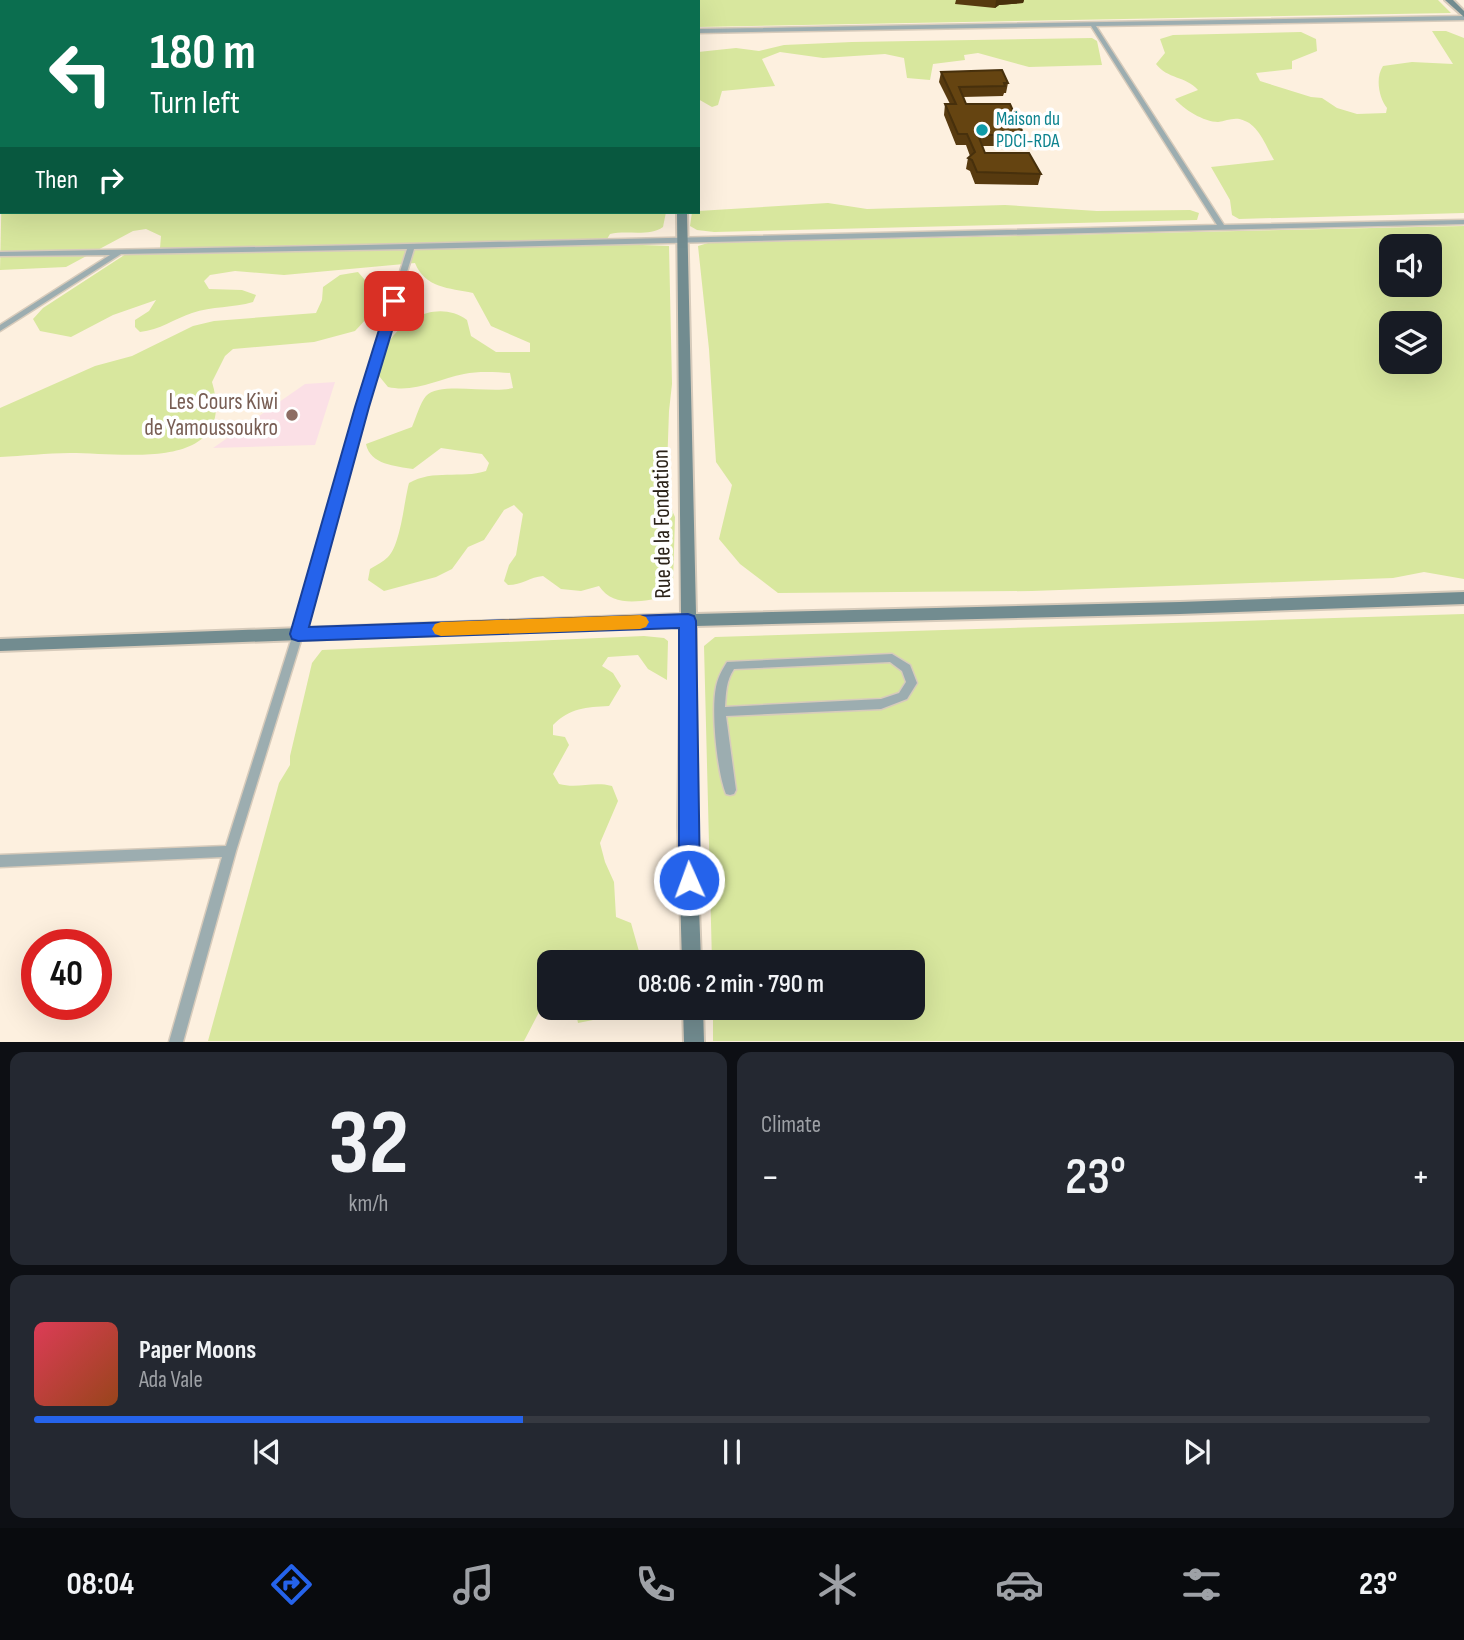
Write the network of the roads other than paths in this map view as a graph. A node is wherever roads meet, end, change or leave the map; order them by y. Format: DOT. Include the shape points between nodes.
graph roads {
  1 [pos="1449,0"];
  2 [pos="1464,16"];
  3 [pos="1093,25"];
  4 [pos="700,31"];
  5 [pos="682,214"];
  6 [pos="1464,222"];
  7 [pos="1221,226"];
  8 [pos="682,239"];
  9 [pos="411,248"];
  10 [pos="119,253"];
  11 [pos="0,254"];
  12 [pos="0,329"];
  13 [pos="1464,598"];
  14 [pos="688,621"];
  15 [pos="298,634"];
  16 [pos="0,645"];
  17 [pos="720,712"];
  18 [pos="730,790"];
  19 [pos="230,851"];
  20 [pos="0,861"];
  21 [pos="692,950"];
  22 [pos="694,1020"];
  23 [pos="176,1041"];
  24 [pos="695,1041"];
  1 -- 2 [label="street"];
  2 -- 3 [label="street"];
  3 -- 4 [label="street"];
  3 -- 7 [label="street"];
  5 -- 8 [label="street, Rue de la Fondation"];
  6 -- 7 [label="street"];
  7 -- 8 [label="street"];
  8 -- 9 [label="street"];
  8 -- 14 [label="street, Rue de la Fondation"];
  9 -- 10 [label="street"];
  9 -- 15 [label="street"];
  10 -- 11 [label="street"];
  10 -- 12 [label="street"];
  13 -- 14 [label="street"];
  14 -- 15 [label="street"];
  14 -- 21 [label="street, Rue de la Fondation"];
  15 -- 16 [label="street"];
  15 -- 19 [label="street"];
  17 -- 17 [label="street" via="721,681 731,665 892,659 906,668 912,683 903,696 881,704"];
  17 -- 18 [label="street"];
  19 -- 20 [label="street"];
  19 -- 23 [label="street"];
  22 -- 24 [label="street"];
}
